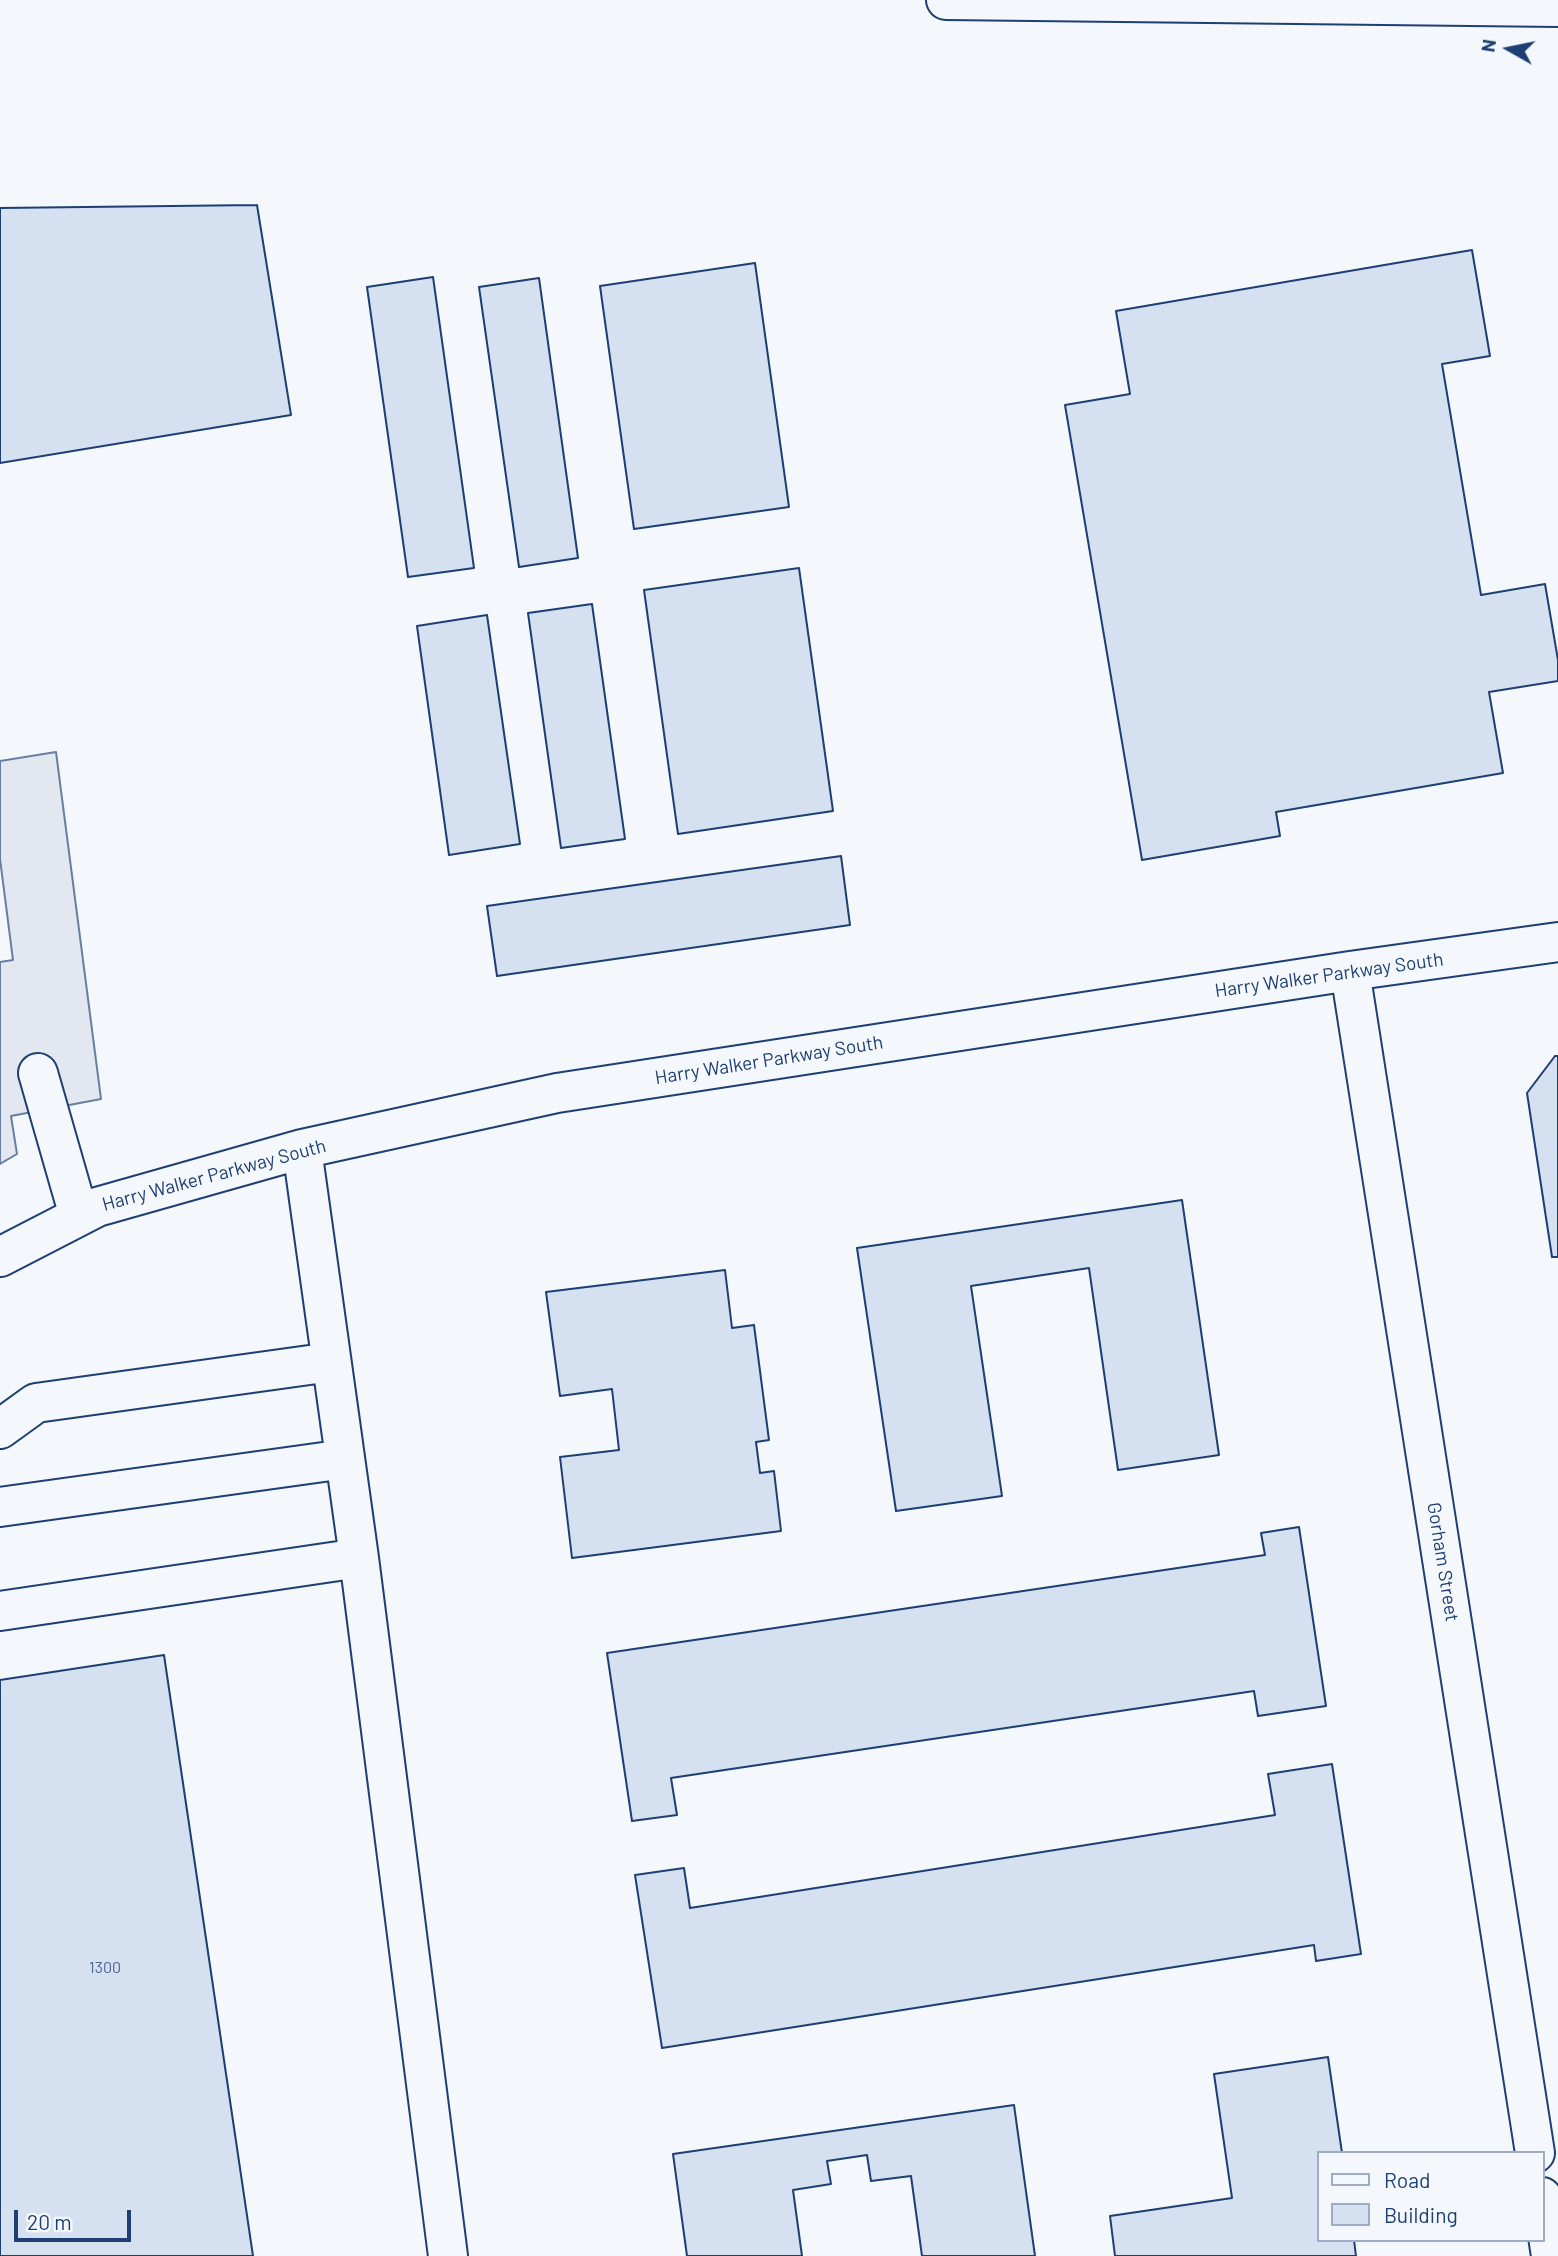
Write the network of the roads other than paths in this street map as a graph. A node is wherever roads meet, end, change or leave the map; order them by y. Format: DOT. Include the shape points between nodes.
graph roads {
  1 [pos="946,0"];
  2 [pos="1558,8"];
  3 [pos="1558,942"];
  4 [pos="1350,971"];
  5 [pos="38,1073"];
  6 [pos="302,1149"];
  7 [pos="79,1216"];
  8 [pos="0,1257"];
  9 [pos="331,1362"];
  10 [pos="0,1429"];
  11 [pos="345,1459"];
  12 [pos="0,1507"];
  13 [pos="359,1558"];
  14 [pos="0,1611"];
  15 [pos="1535,2151"];
  16 [pos="1544,2210"];
  17 [pos="448,2256"];
  18 [pos="1551,2256"];
  1 -- 2 [label="main road"];
  3 -- 4 [label="main road, Harry Walker Parkway South"];
  4 -- 6 [label="main road, Harry Walker Parkway South" via="557,1093"];
  4 -- 15 [label="main road, Gorham Street"];
  5 -- 7 [label="main road"];
  6 -- 7 [label="main road, Harry Walker Parkway South"];
  6 -- 9 [label="main road"];
  7 -- 8 [label="main road, Harry Walker Parkway South"];
  9 -- 10 [label="main road" via="36,1403"];
  9 -- 11 [label="main road"];
  11 -- 12 [label="main road"];
  11 -- 13 [label="main road"];
  13 -- 14 [label="main road"];
  13 -- 17 [label="main road"];
  16 -- 18 [label="main road"];
}
